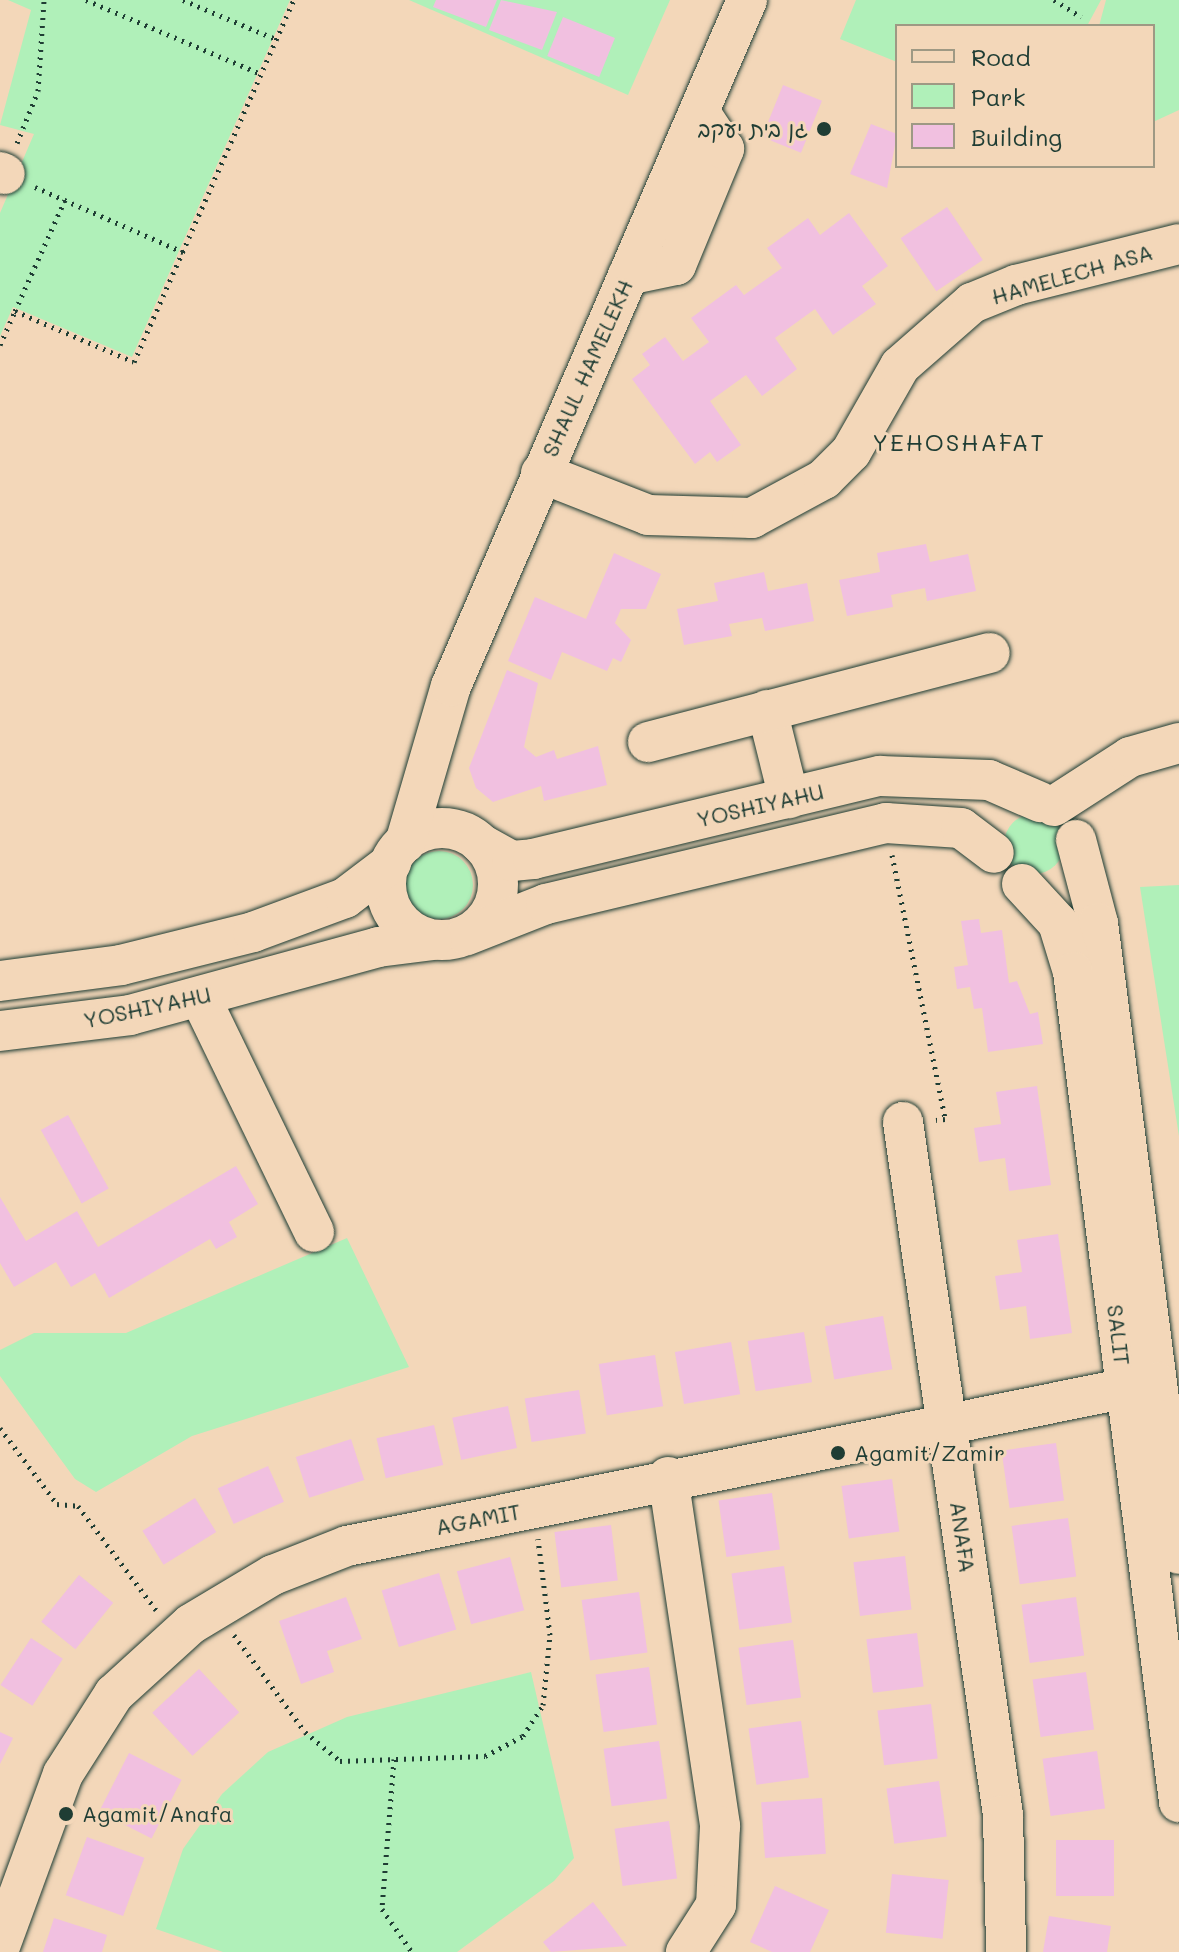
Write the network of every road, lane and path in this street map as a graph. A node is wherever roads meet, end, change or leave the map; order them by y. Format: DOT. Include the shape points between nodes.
graph roads {
  1 [pos="44,0"];
  2 [pos="86,0"];
  3 [pos="183,0"];
  4 [pos="294,0"];
  5 [pos="747,0"];
  6 [pos="1054,0"];
  7 [pos="1081,17"];
  8 [pos="276,39"];
  9 [pos="261,74"];
  10 [pos="2,173"];
  11 [pos="65,200"];
  12 [pos="1179,244"];
  13 [pos="183,252"];
  14 [pos="15,311"];
  15 [pos="0,345"];
  16 [pos="541,473"];
  17 [pos="990,653"];
  18 [pos="767,710"];
  19 [pos="434,738"];
  20 [pos="648,742"];
  21 [pos="1179,743"];
  22 [pos="789,798"];
  23 [pos="1047,804"];
  24 [pos="886,823"];
  25 [pos="473,839"];
  26 [pos="1076,840"];
  27 [pos="398,853"];
  28 [pos="994,853"];
  29 [pos="1022,884"];
  30 [pos="449,937"];
  31 [pos="0,981"];
  32 [pos="200,997"];
  33 [pos="0,1031"];
  34 [pos="903,1122"];
  35 [pos="314,1232"];
  36 [pos="1142,1386"];
  37 [pos="947,1425"];
  38 [pos="0,1428"];
  39 [pos="668,1477"];
  40 [pos="534,1508"];
  41 [pos="1179,1554"];
  42 [pos="214,1608"];
  43 [pos="176,1637"];
  44 [pos="1172,1692"];
  45 [pos="394,1759"];
  46 [pos="1179,1802"];
  47 [pos="0,1946"];
  48 [pos="412,1952"];
  49 [pos="686,1952"];
  50 [pos="1006,1952"];
  1 -- 10 [label="path" via="38,91"];
  2 -- 9 [label="path"];
  3 -- 8 [label="path"];
  4 -- 8 [label="path"];
  5 -- 16 [label="street, SHAUL HAMELEKH"];
  6 -- 7 [label="path"];
  8 -- 9 [label="path"];
  9 -- 13 [label="path"];
  10 -- 11 [label="path"];
  11 -- 13 [label="path"];
  11 -- 14 [label="path"];
  12 -- 16 [label="street, HAMELECH ASA" via="1016,285 972,303 900,366 851,452 824,479 752,518 648,515"];
  13 -- 14 [label="path" via="134,362"];
  14 -- 15 [label="path"];
  16 -- 19 [label="street, SHAUL HAMELEKH"];
  17 -- 18 [label="street"];
  18 -- 20 [label="street"];
  18 -- 22 [label="street"];
  19 -- 25 [label="street, SHAUL HAMELEKH" via="440,799"];
  19 -- 27 [label="street, SHAUL HAMELEKH"];
  21 -- 23 [label="street" via="1130,757"];
  22 -- 23 [label="street, YOSHIYAHU" via="880,776 936,775 989,780"];
  22 -- 25 [label="street, YOSHIYAHU" via="533,859 512,861"];
  23 -- 26 [label="street"];
  23 -- 28 [label="street" via="1004,815"];
  24 -- 28 [label="street, YOSHIYAHU" via="961,828"];
  24 -- 30 [label="street, YOSHIYAHU" via="546,904"];
  24 -- 34 [label="path" via="945,1119"];
  25 -- 27 [label="street" via="434,829"];
  25 -- 30 [label="street" via="492,858 498,893"];
  26 -- 29 [label="street" via="1062,875"];
  26 -- 36 [label="street, SALIT" via="1098,923"];
  27 -- 30 [label="street" via="393,911"];
  27 -- 31 [label="street" via="345,898 253,932 121,965"];
  28 -- 29 [label="street"];
  29 -- 36 [label="street, SALIT" via="1058,923 1073,972"];
  30 -- 32 [label="street, YOSHIYAHU"];
  32 -- 33 [label="street, YOSHIYAHU"];
  32 -- 35 [label="street"];
  34 -- 37 [label="street, ANAFA"];
  36 -- 37 [label="street, AGAMIT"];
  36 -- 41 [label="street, SALIT"];
  36 -- 44 [label="street, SALIT"];
  37 -- 39 [label="street, AGAMIT"];
  37 -- 50 [label="street, ANAFA" via="1003,1815"];
  38 -- 43 [label="path" via="57,1504 78,1506"];
  39 -- 40 [label="street, AGAMIT"];
  39 -- 49 [label="street" via="720,1826 716,1905"];
  40 -- 42 [label="street, AGAMIT" via="347,1546"];
  40 -- 45 [label="path" via="550,1635 543,1705 523,1736 485,1756"];
  42 -- 43 [label="street, AGAMIT"];
  42 -- 45 [label="path" via="305,1732 340,1761"];
  43 -- 47 [label="street, AGAMIT" via="114,1694 87,1731 63,1774"];
  44 -- 46 [label="street, SALIT"];
  45 -- 48 [label="path" via="382,1909"];
}
